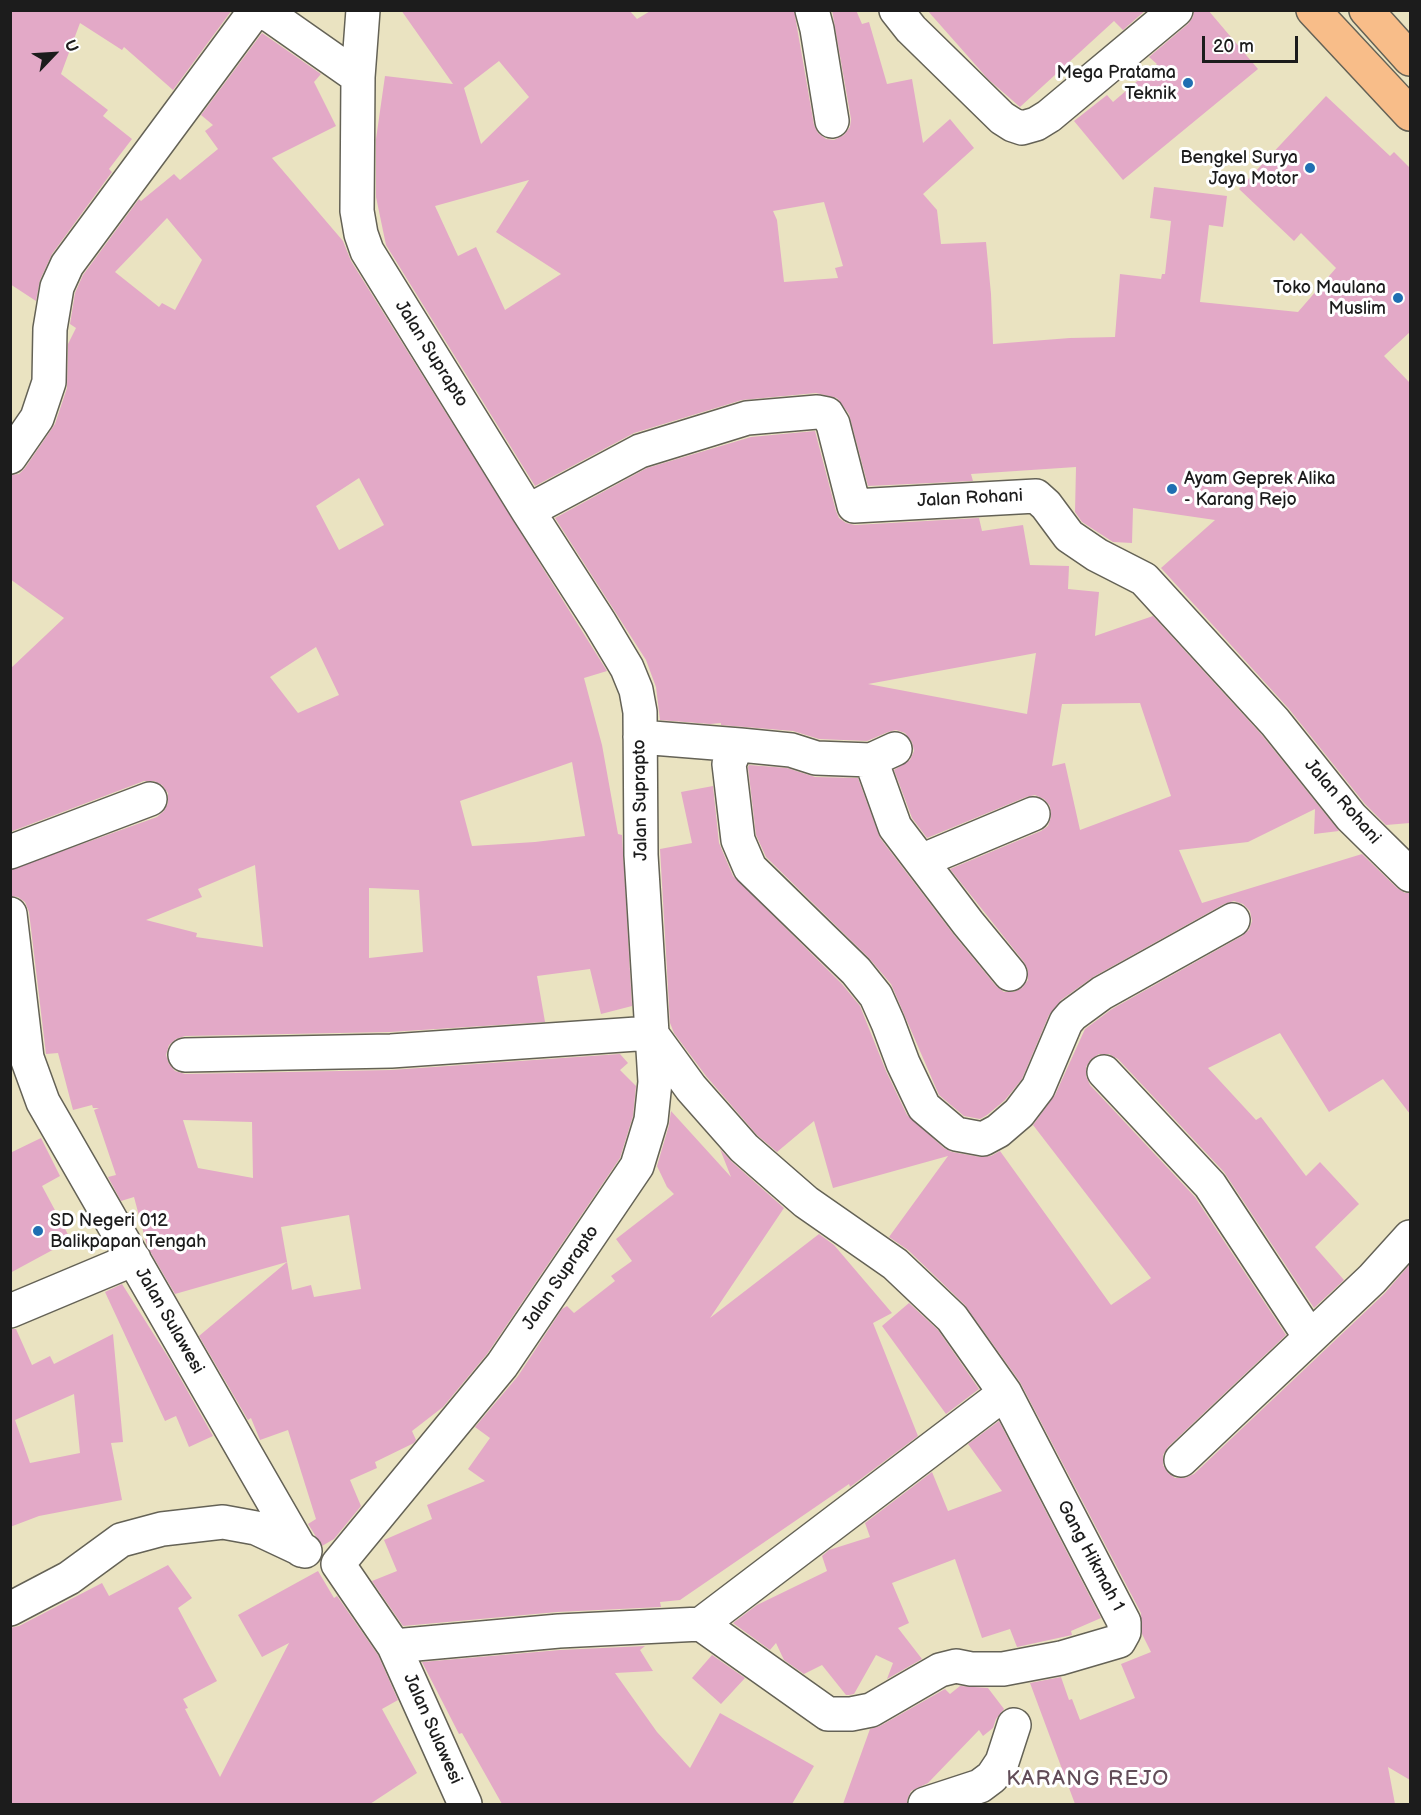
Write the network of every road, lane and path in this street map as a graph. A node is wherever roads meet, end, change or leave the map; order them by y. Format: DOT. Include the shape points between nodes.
graph roads {
  1 [pos="363,10"];
  2 [pos="812,10"];
  3 [pos="896,10"];
  4 [pos="1176,10"];
  5 [pos="1313,10"];
  6 [pos="1366,10"];
  7 [pos="1410,59"];
  8 [pos="358,77"];
  9 [pos="1410,114"];
  10 [pos="832,121"];
  11 [pos="10,457"];
  12 [pos="528,512"];
  13 [pos="640,737"];
  14 [pos="740,745"];
  15 [pos="150,799"];
  16 [pos="1033,814"];
  17 [pos="10,852"];
  18 [pos="921,861"];
  19 [pos="1410,875"];
  20 [pos="10,914"];
  21 [pos="1233,920"];
  22 [pos="1010,974"];
  23 [pos="651,1033"];
  24 [pos="185,1055"];
  25 [pos="1104,1072"];
  26 [pos="1410,1237"];
  27 [pos="134,1259"];
  28 [pos="10,1311"];
  29 [pos="1310,1337"];
  30 [pos="1005,1393"];
  31 [pos="1181,1460"];
  32 [pos="301,1550"];
  33 [pos="338,1564"];
  34 [pos="10,1610"];
  35 [pos="701,1623"];
  36 [pos="394,1646"];
  37 [pos="1014,1725"];
  38 [pos="465,1804"];
  39 [pos="925,1804"];
  1 -- 8 [label="street, Jalan Suprapto"];
  2 -- 10 [label="street"];
  3 -- 4 [label="street" via="1002,118 1022,128 1049,116"];
  5 -- 9 [label="highway"];
  6 -- 7 [label="highway"];
  8 -- 11 [label="street" via="271,16 259,11 252,15 67,265 57,287 50,328 49,382 37,418"];
  8 -- 12 [label="street, Jalan Suprapto" via="357,212 367,252"];
  12 -- 13 [label="street, Jalan Suprapto" via="627,668 636,690"];
  12 -- 19 [label="street, Jalan Rohani" via="640,451 747,418 817,412 827,414 833,424 854,506 1036,496 1069,536 1144,579 1275,722 1351,816"];
  13 -- 14 [label="street"];
  13 -- 23 [label="street, Jalan Suprapto" via="641,855"];
  14 -- 18 [label="street" via="791,750 816,758 883,754 895,827"];
  14 -- 21 [label="street" via="729,764 730,782 738,840 750,868 856,971 876,996 924,1107 956,1134 983,1139 998,1131 1019,1113 1038,1088 1072,1015 1102,993"];
  15 -- 17 [label="street"];
  16 -- 18 [label="street"];
  18 -- 22 [label="street"];
  20 -- 27 [label="street, Jalan Sulawesi" via="27,1058 33,1077 43,1102"];
  23 -- 24 [label="street" via="391,1051"];
  23 -- 30 [label="street" via="691,1088 744,1148 806,1202 895,1264 952,1318"];
  23 -- 33 [label="street, Jalan Suprapto" via="655,1082 651,1120 637,1166 502,1365"];
  25 -- 29 [label="street" via="1210,1185"];
  26 -- 29 [label="street"];
  27 -- 28 [label="street"];
  27 -- 32 [label="street, Jalan Sulawesi"];
  29 -- 31 [label="street"];
  30 -- 35 [label="street"];
  30 -- 35 [label="street, Gang Hikmah 1" via="1124,1622 1119,1641 1003,1669 956,1666 940,1670 871,1710 828,1714"];
  32 -- 33 [label="street"];
  32 -- 34 [label="street" via="256,1528 223,1522 162,1529 121,1540 69,1578"];
  33 -- 36 [label="street, Jalan Sulawesi"];
  35 -- 36 [label="street"];
  36 -- 38 [label="street, Jalan Sulawesi"];
  37 -- 39 [label="street" via="1002,1762 992,1777 980,1786"];
}
